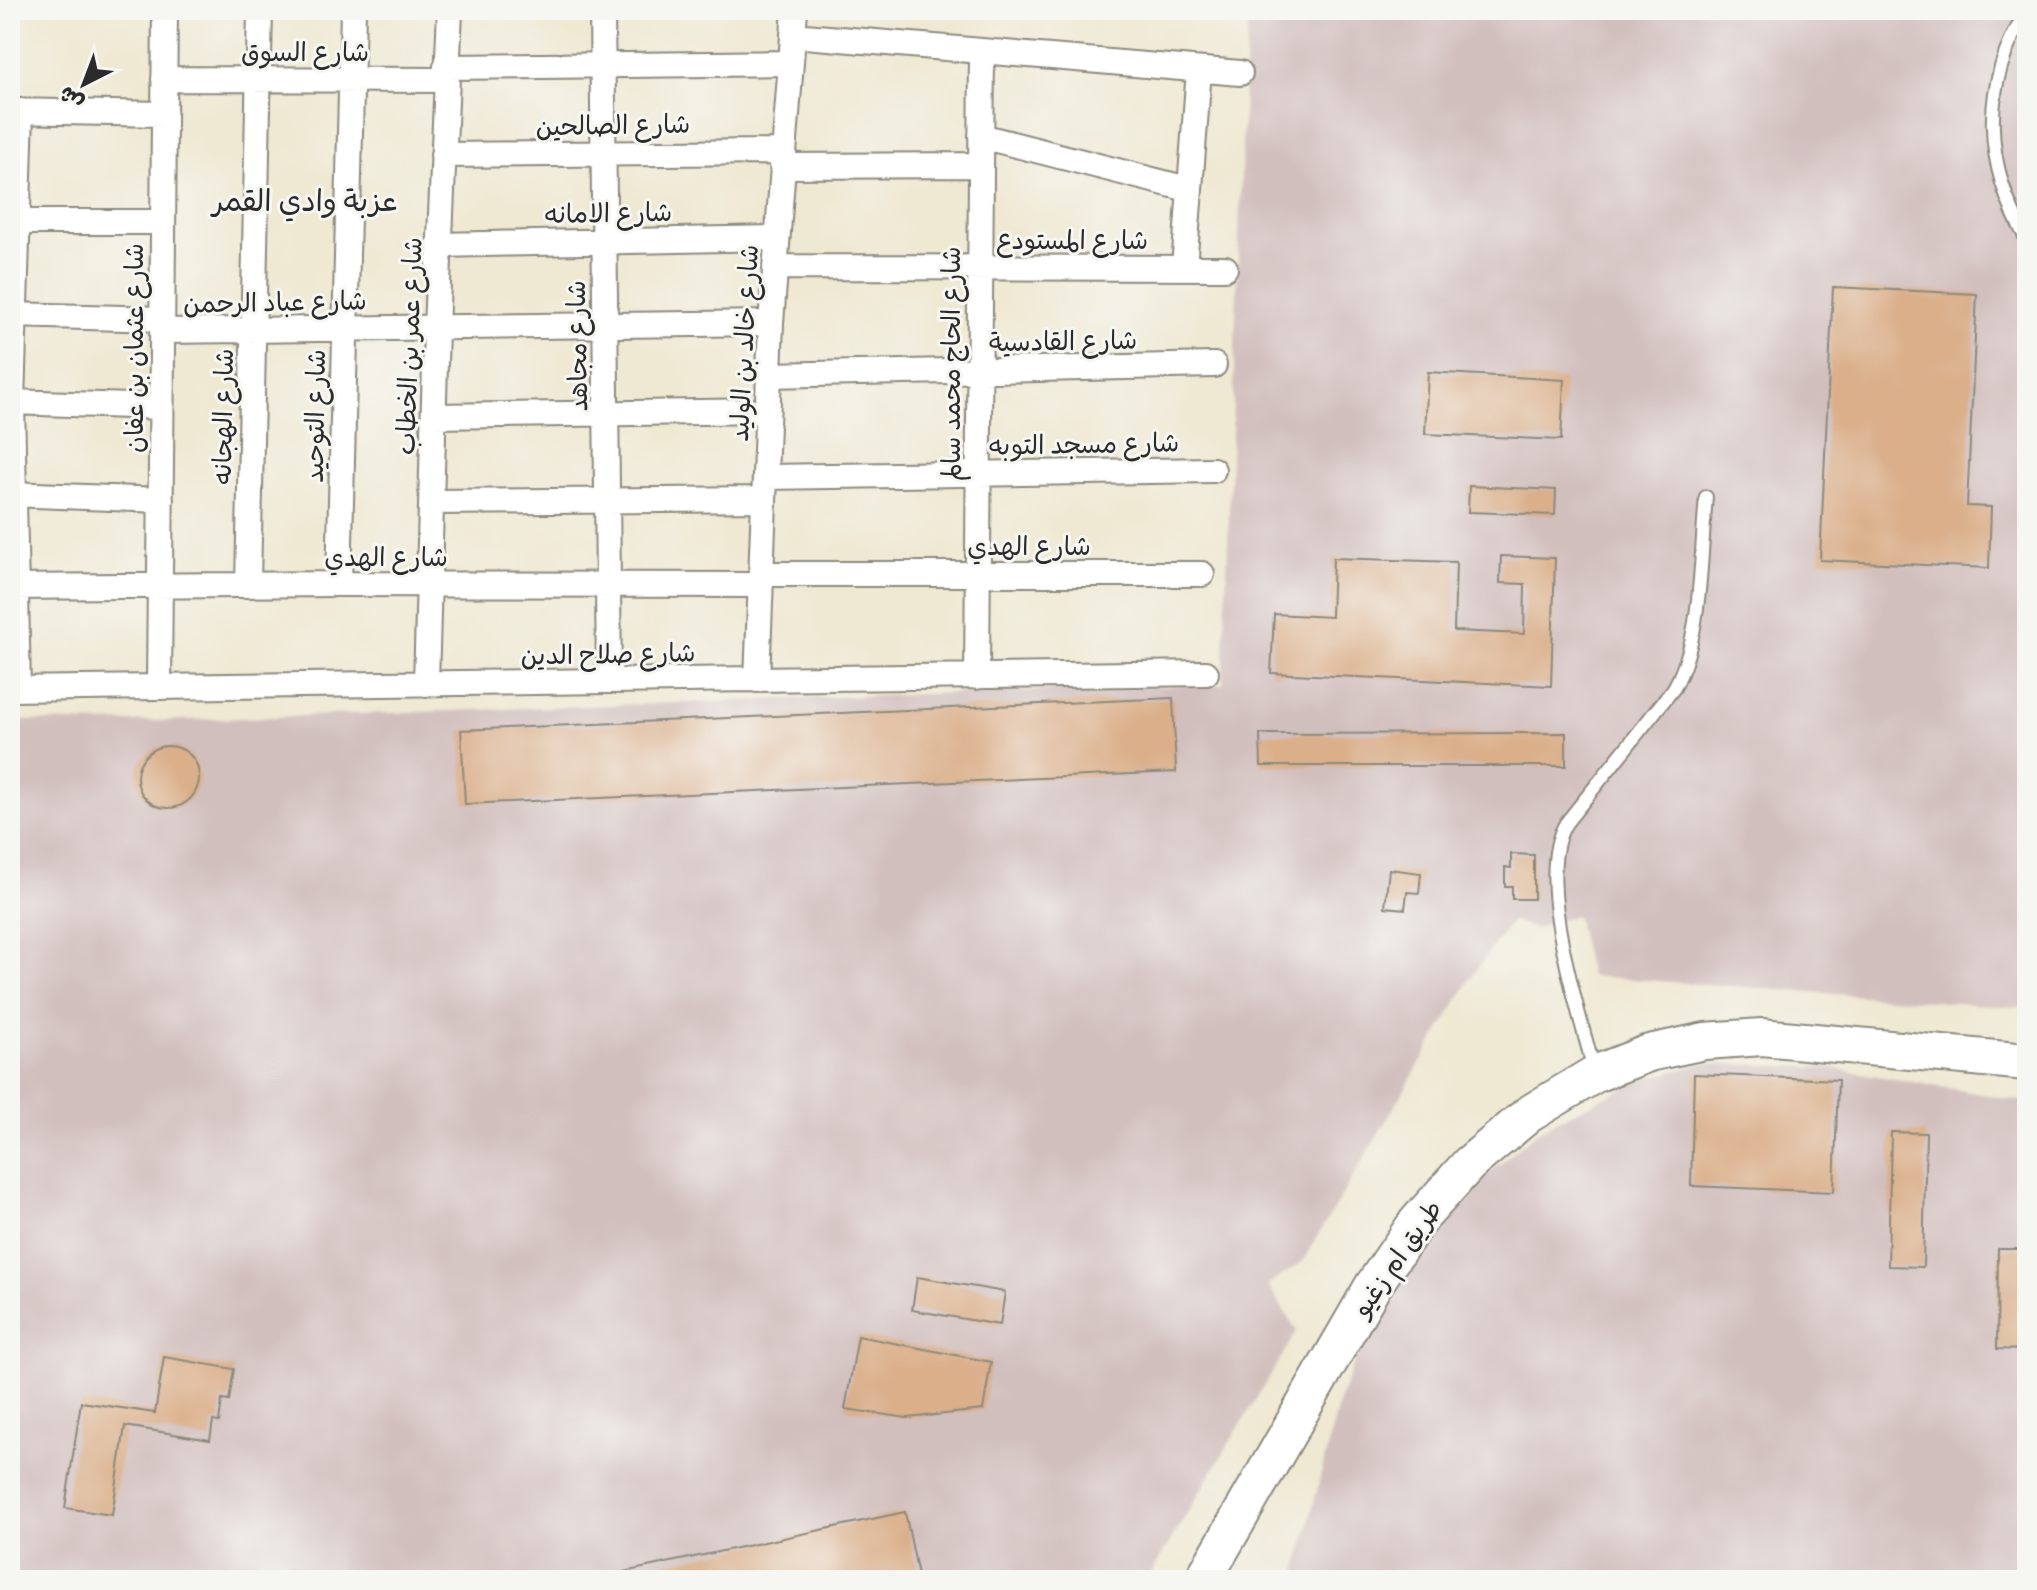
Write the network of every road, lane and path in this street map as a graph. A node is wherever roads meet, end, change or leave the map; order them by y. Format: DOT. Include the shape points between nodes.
graph roads {
  1 [pos="165,10"];
  2 [pos="260,10"];
  3 [pos="353,10"];
  4 [pos="450,10"];
  5 [pos="602,10"];
  6 [pos="795,10"];
  7 [pos="2027,11"];
  8 [pos="793,35"];
  9 [pos="982,51"];
  10 [pos="791,63"];
  11 [pos="602,65"];
  12 [pos="1199,70"];
  13 [pos="1240,73"];
  14 [pos="446,74"];
  15 [pos="164,79"];
  16 [pos="258,80"];
  17 [pos="351,81"];
  18 [pos="16,111"];
  19 [pos="164,114"];
  20 [pos="981,136"];
  21 [pos="603,153"];
  22 [pos="443,155"];
  23 [pos="783,159"];
  24 [pos="981,165"];
  25 [pos="1188,189"];
  26 [pos="13,222"];
  27 [pos="163,222"];
  28 [pos="777,238"];
  29 [pos="2027,240"];
  30 [pos="604,241"];
  31 [pos="439,245"];
  32 [pos="775,267"];
  33 [pos="980,268"];
  34 [pos="1184,268"];
  35 [pos="1225,268"];
  36 [pos="12,315"];
  37 [pos="771,323"];
  38 [pos="162,325"];
  39 [pos="605,327"];
  40 [pos="436,328"];
  41 [pos="345,329"];
  42 [pos="253,330"];
  43 [pos="1214,365"];
  44 [pos="979,371"];
  45 [pos="769,375"];
  46 [pos="11,402"];
  47 [pos="161,407"];
  48 [pos="767,411"];
  49 [pos="606,413"];
  50 [pos="435,416"];
  51 [pos="1213,470"];
  52 [pos="978,474"];
  53 [pos="764,488"];
  54 [pos="12,494"];
  55 [pos="1706,497"];
  56 [pos="161,500"];
  57 [pos="607,500"];
  58 [pos="432,502"];
  59 [pos="978,574"];
  60 [pos="1202,574"];
  61 [pos="761,580"];
  62 [pos="339,584"];
  63 [pos="248,585"];
  64 [pos="429,585"];
  65 [pos="608,586"];
  66 [pos="13,587"];
  67 [pos="160,587"];
  68 [pos="1206,673"];
  69 [pos="977,677"];
  70 [pos="757,680"];
  71 [pos="609,681"];
  72 [pos="426,684"];
  73 [pos="159,687"];
  74 [pos="14,689"];
  75 [pos="2027,1062"];
  76 [pos="1595,1074"];
  77 [pos="1203,1580"];
  1 -- 15 [label="street, شارع عثمان بن عفان"];
  2 -- 16 [label="street, شارع الهجانه"];
  3 -- 17 [label="street, شارع التوحيد"];
  4 -- 14 [label="street, شارع عمر بن الخطاب"];
  5 -- 11 [label="street, شارع مجاهد"];
  6 -- 8 [label="street, شارع خالد بن الوليد"];
  7 -- 29 [label="lane" via="2001,65 1993,123 2000,182"];
  8 -- 9 [label="street"];
  8 -- 10 [label="street, شارع خالد بن الوليد"];
  9 -- 12 [label="street"];
  9 -- 20 [label="street, شارع الحاج محمد سالم"];
  10 -- 11 [label="street, شارع السوق"];
  10 -- 23 [label="street, شارع خالد بن الوليد"];
  11 -- 14 [label="street, شارع السوق"];
  11 -- 21 [label="street, شارع مجاهد"];
  12 -- 13 [label="street"];
  12 -- 25 [label="street"];
  14 -- 17 [label="street, شارع السوق"];
  14 -- 22 [label="street, شارع عمر بن الخطاب"];
  15 -- 16 [label="street, شارع السوق"];
  15 -- 19 [label="street, شارع عثمان بن عفان"];
  16 -- 17 [label="street, شارع السوق"];
  16 -- 42 [label="street, شارع الهجانه"];
  17 -- 41 [label="street, شارع التوحيد"];
  18 -- 19 [label="street"];
  18 -- 26 [label="street"];
  19 -- 27 [label="street, شارع عثمان بن عفان"];
  20 -- 24 [label="street, شارع الحاج محمد سالم"];
  20 -- 25 [label="street"];
  21 -- 22 [label="street, شارع الصالحين"];
  21 -- 23 [label="street, شارع الصالحين"];
  21 -- 30 [label="street, شارع مجاهد"];
  22 -- 31 [label="street, شارع عمر بن الخطاب"];
  23 -- 24 [label="street, شارع الصالحين"];
  23 -- 28 [label="street, شارع خالد بن الوليد"];
  24 -- 33 [label="street, شارع الحاج محمد سالم"];
  25 -- 34 [label="street"];
  26 -- 27 [label="street"];
  26 -- 36 [label="street"];
  27 -- 38 [label="street, شارع عثمان بن عفان"];
  28 -- 30 [label="street, شارع الامانه"];
  28 -- 32 [label="street, شارع خالد بن الوليد"];
  30 -- 31 [label="street, شارع الامانه"];
  30 -- 39 [label="street, شارع مجاهد"];
  31 -- 40 [label="street, شارع عمر بن الخطاب"];
  32 -- 33 [label="street, شارع المستودع"];
  32 -- 37 [label="street, شارع خالد بن الوليد"];
  33 -- 34 [label="street, شارع المستودع"];
  33 -- 44 [label="street, شارع الحاج محمد سالم"];
  34 -- 35 [label="street, شارع المستودع"];
  36 -- 38 [label="street, شارع عباد الرحمن"];
  36 -- 46 [label="street"];
  37 -- 39 [label="street, شارع عباد الرحمن"];
  37 -- 45 [label="street, شارع خالد بن الوليد"];
  38 -- 42 [label="street, شارع عباد الرحمن"];
  38 -- 47 [label="street, شارع عثمان بن عفان"];
  39 -- 40 [label="street, شارع عباد الرحمن"];
  39 -- 49 [label="street, شارع مجاهد"];
  40 -- 41 [label="street, شارع عباد الرحمن"];
  40 -- 50 [label="street, شارع عمر بن الخطاب"];
  41 -- 42 [label="street, شارع عباد الرحمن"];
  41 -- 62 [label="street, شارع التوحيد"];
  42 -- 63 [label="street, شارع الهجانه"];
  43 -- 44 [label="street, شارع القادسية"];
  44 -- 45 [label="street, شارع القادسية"];
  44 -- 52 [label="street, شارع الحاج محمد سالم"];
  45 -- 48 [label="street, شارع خالد بن الوليد"];
  46 -- 47 [label="street"];
  46 -- 54 [label="street"];
  47 -- 56 [label="street, شارع عثمان بن عفان"];
  48 -- 49 [label="street"];
  48 -- 53 [label="street, شارع خالد بن الوليد"];
  49 -- 50 [label="street"];
  49 -- 57 [label="street, شارع مجاهد"];
  50 -- 58 [label="street, شارع عمر بن الخطاب"];
  51 -- 52 [label="street, شارع مسجد التوبه"];
  52 -- 53 [label="street, شارع مسجد التوبه"];
  52 -- 59 [label="street, شارع الحاج محمد سالم"];
  53 -- 57 [label="street, شارع مسجد التوبه"];
  53 -- 61 [label="street, شارع خالد بن الوليد"];
  54 -- 56 [label="street"];
  54 -- 66 [label="street"];
  55 -- 76 [label="lane" via="1693,637 1684,671 1566,823 1554,849 1554,905"];
  56 -- 67 [label="street, شارع عثمان بن عفان"];
  57 -- 58 [label="street, شارع مسجد التوبه"];
  57 -- 65 [label="street, شارع مجاهد"];
  58 -- 64 [label="street, شارع عمر بن الخطاب"];
  59 -- 60 [label="street, شارع الهدي"];
  59 -- 61 [label="street, شارع الهدي"];
  59 -- 69 [label="street, شارع الحاج محمد سالم"];
  61 -- 65 [label="street, شارع الهدي"];
  61 -- 70 [label="street, شارع خالد بن الوليد"];
  62 -- 63 [label="street, شارع الهدي"];
  62 -- 64 [label="street, شارع الهدي"];
  63 -- 67 [label="street, شارع الهدي"];
  64 -- 65 [label="street, شارع الهدي"];
  64 -- 72 [label="street, شارع عمر بن الخطاب"];
  65 -- 71 [label="street, شارع مجاهد"];
  66 -- 67 [label="street, شارع الهدي"];
  66 -- 74 [label="street"];
  67 -- 73 [label="street, شارع عثمان بن عفان"];
  68 -- 69 [label="street, شارع صلاح الدين"];
  69 -- 70 [label="street, شارع صلاح الدين"];
  70 -- 71 [label="street, شارع صلاح الدين"];
  71 -- 72 [label="street, شارع صلاح الدين"];
  72 -- 73 [label="street, شارع صلاح الدين"];
  73 -- 74 [label="street, شارع صلاح الدين"];
  75 -- 76 [label="main road, طريق ام زغيو" via="1762,1037 1649,1053"];
  76 -- 77 [label="main road, طريق ام زغيو" via="1529,1114 1469,1164 1417,1222 1373,1286"];
}
